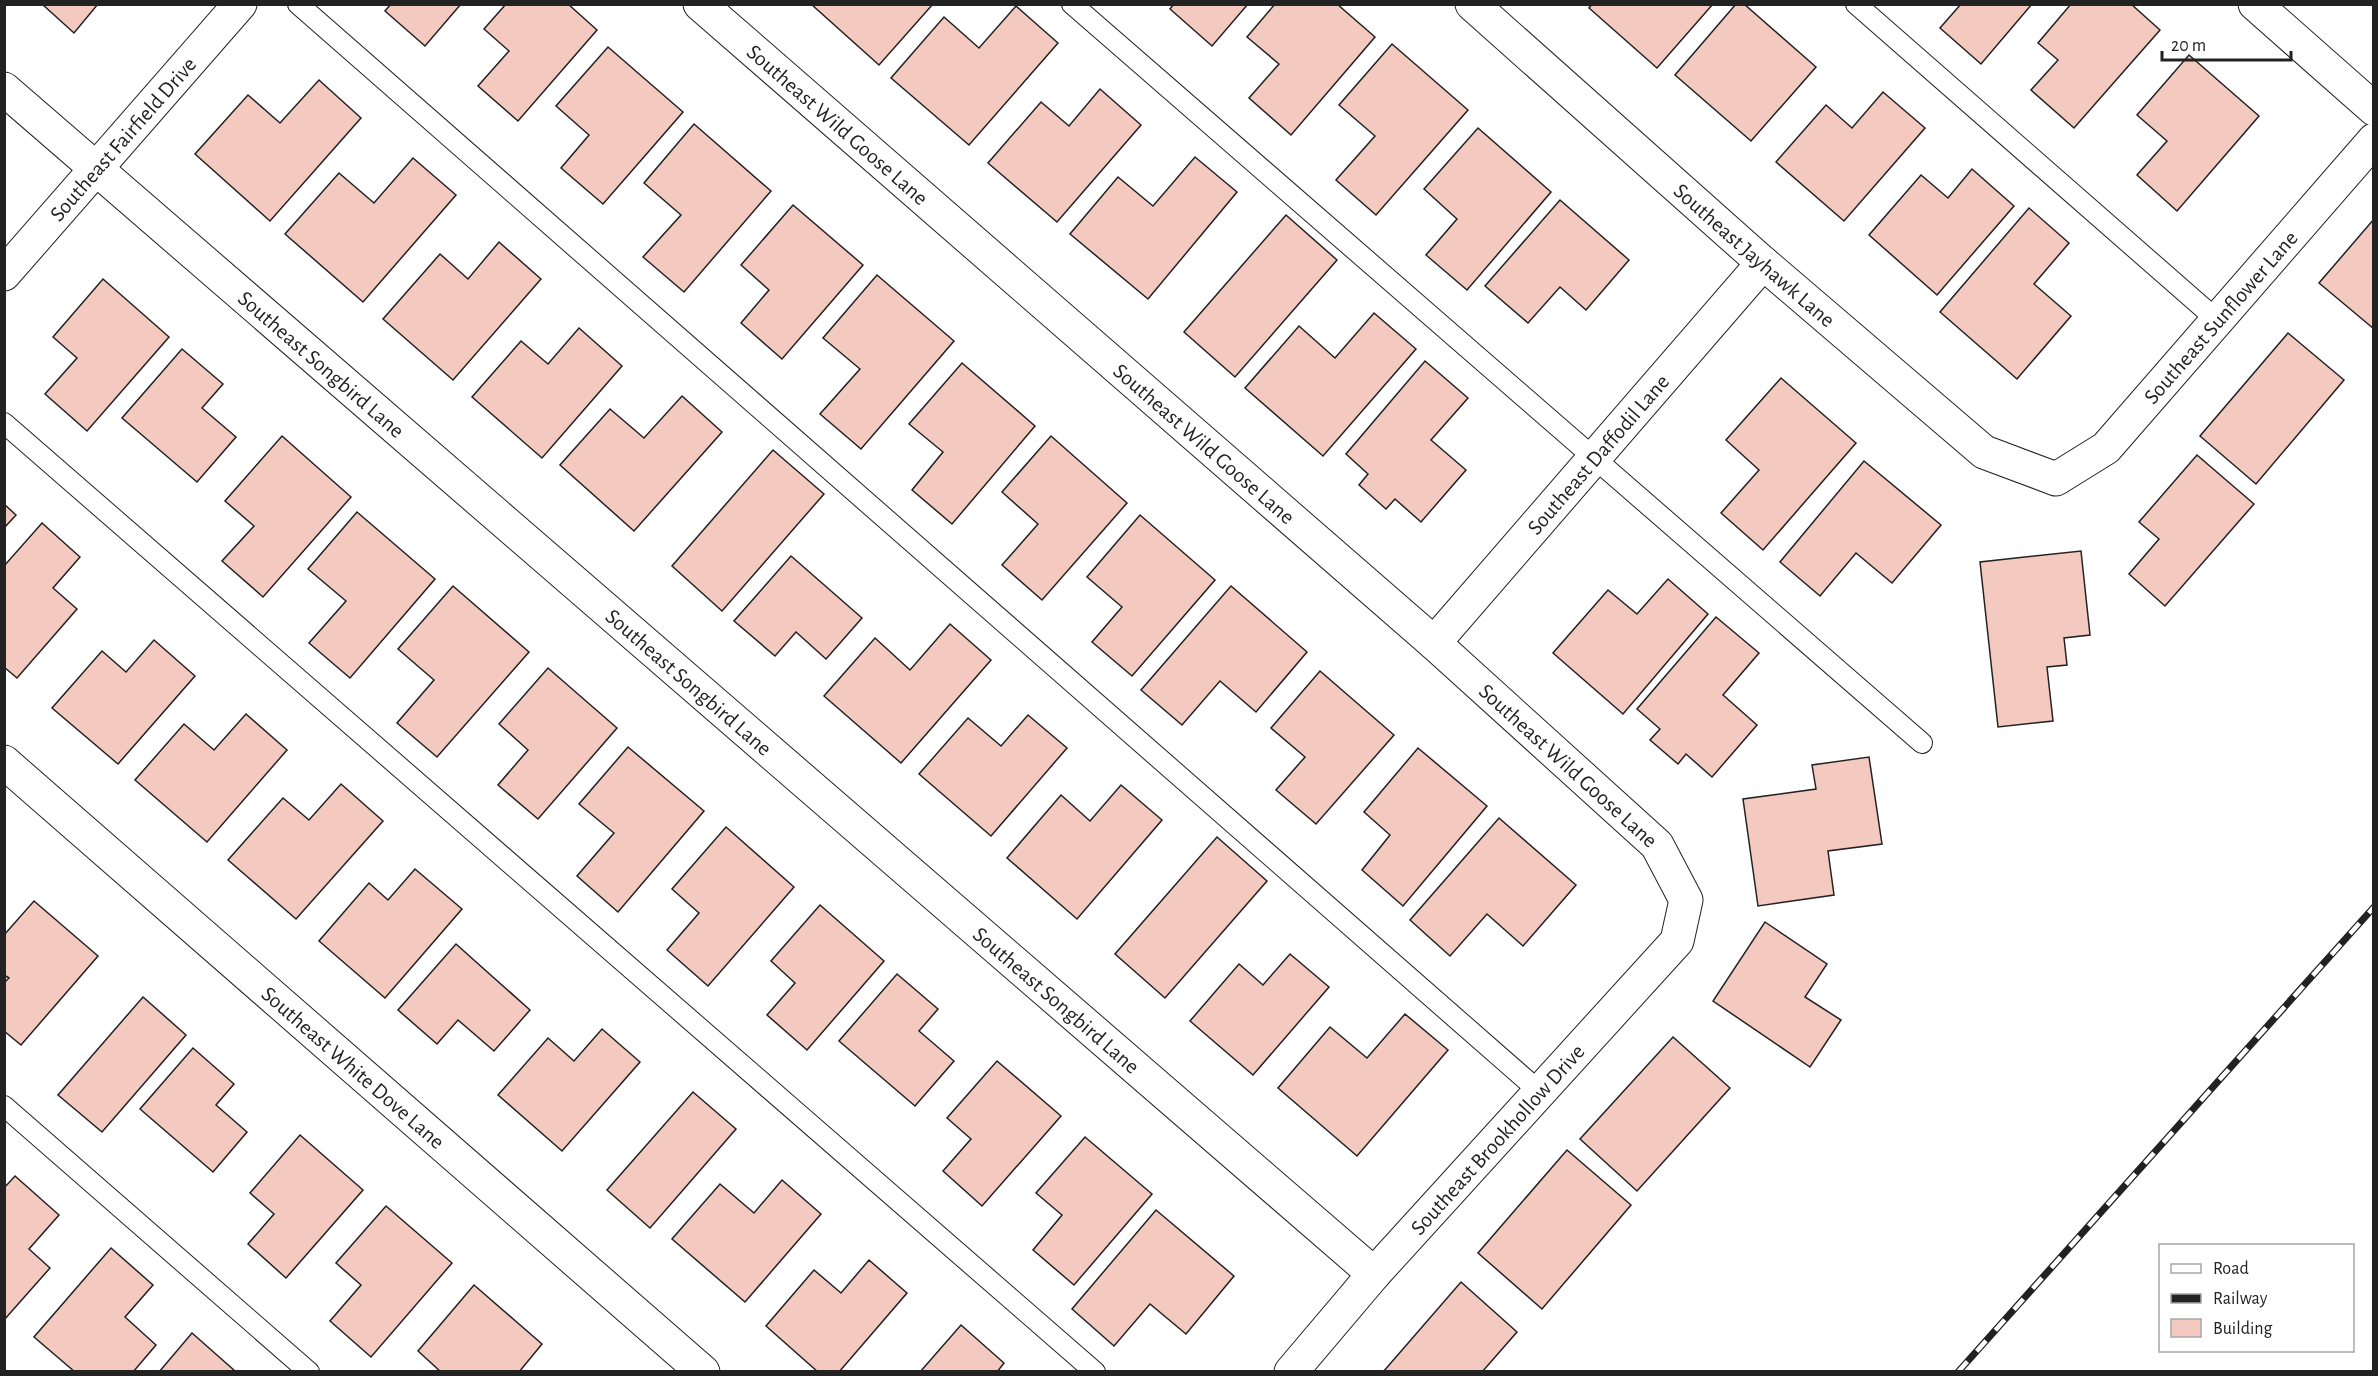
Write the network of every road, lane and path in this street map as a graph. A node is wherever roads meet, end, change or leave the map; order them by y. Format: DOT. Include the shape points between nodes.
graph roads {
  1 [pos="240,4"];
  2 [pos="297,4"];
  3 [pos="700,4"];
  4 [pos="1072,4"];
  5 [pos="1472,4"];
  6 [pos="1856,4"];
  7 [pos="2255,4"];
  8 [pos="4,89"];
  9 [pos="2373,109"];
  10 [pos="2373,140"];
  11 [pos="96,170"];
  12 [pos="1763,263"];
  13 [pos="4,274"];
  14 [pos="2217,320"];
  15 [pos="4,423"];
  16 [pos="1593,457"];
  17 [pos="2056,479"];
  18 [pos="1434,644"];
  19 [pos="1922,743"];
  20 [pos="4,762"];
  21 [pos="1686,900"];
  22 [pos="1540,1092"];
  23 [pos="4,1106"];
  24 [pos="1374,1274"];
  25 [pos="309,1371"];
  26 [pos="703,1371"];
  27 [pos="1095,1371"];
  28 [pos="1292,1371"];
  1 -- 11 [label="street, Southeast Fairfield Drive"];
  2 -- 22 [label="lane"];
  3 -- 18 [label="street, Southeast Wild Goose Lane"];
  4 -- 16 [label="lane"];
  5 -- 12 [label="street, Southeast Jayhawk Lane"];
  6 -- 14 [label="lane"];
  7 -- 9 [label="street"];
  8 -- 11 [label="street, Southeast Songbird Lane"];
  10 -- 14 [label="street, Southeast Sunflower Lane"];
  11 -- 13 [label="street, Southeast Fairfield Drive"];
  11 -- 24 [label="street, Southeast Songbird Lane"];
  12 -- 16 [label="street, Southeast Daffodil Lane"];
  12 -- 17 [label="street, Southeast Jayhawk Lane" via="1984,452"];
  14 -- 17 [label="street, Southeast Sunflower Lane" via="2106,448"];
  15 -- 27 [label="lane"];
  16 -- 18 [label="street, Southeast Daffodil Lane"];
  16 -- 19 [label="lane"];
  18 -- 21 [label="street, Southeast Wild Goose Lane" via="1657,845"];
  20 -- 26 [label="street, Southeast White Dove Lane"];
  21 -- 22 [label="street, Southeast Brookhollow Drive" via="1677,941"];
  22 -- 24 [label="street, Southeast Brookhollow Drive"];
  23 -- 25 [label="lane"];
  24 -- 28 [label="street, Southeast Brookhollow Drive"];
}
